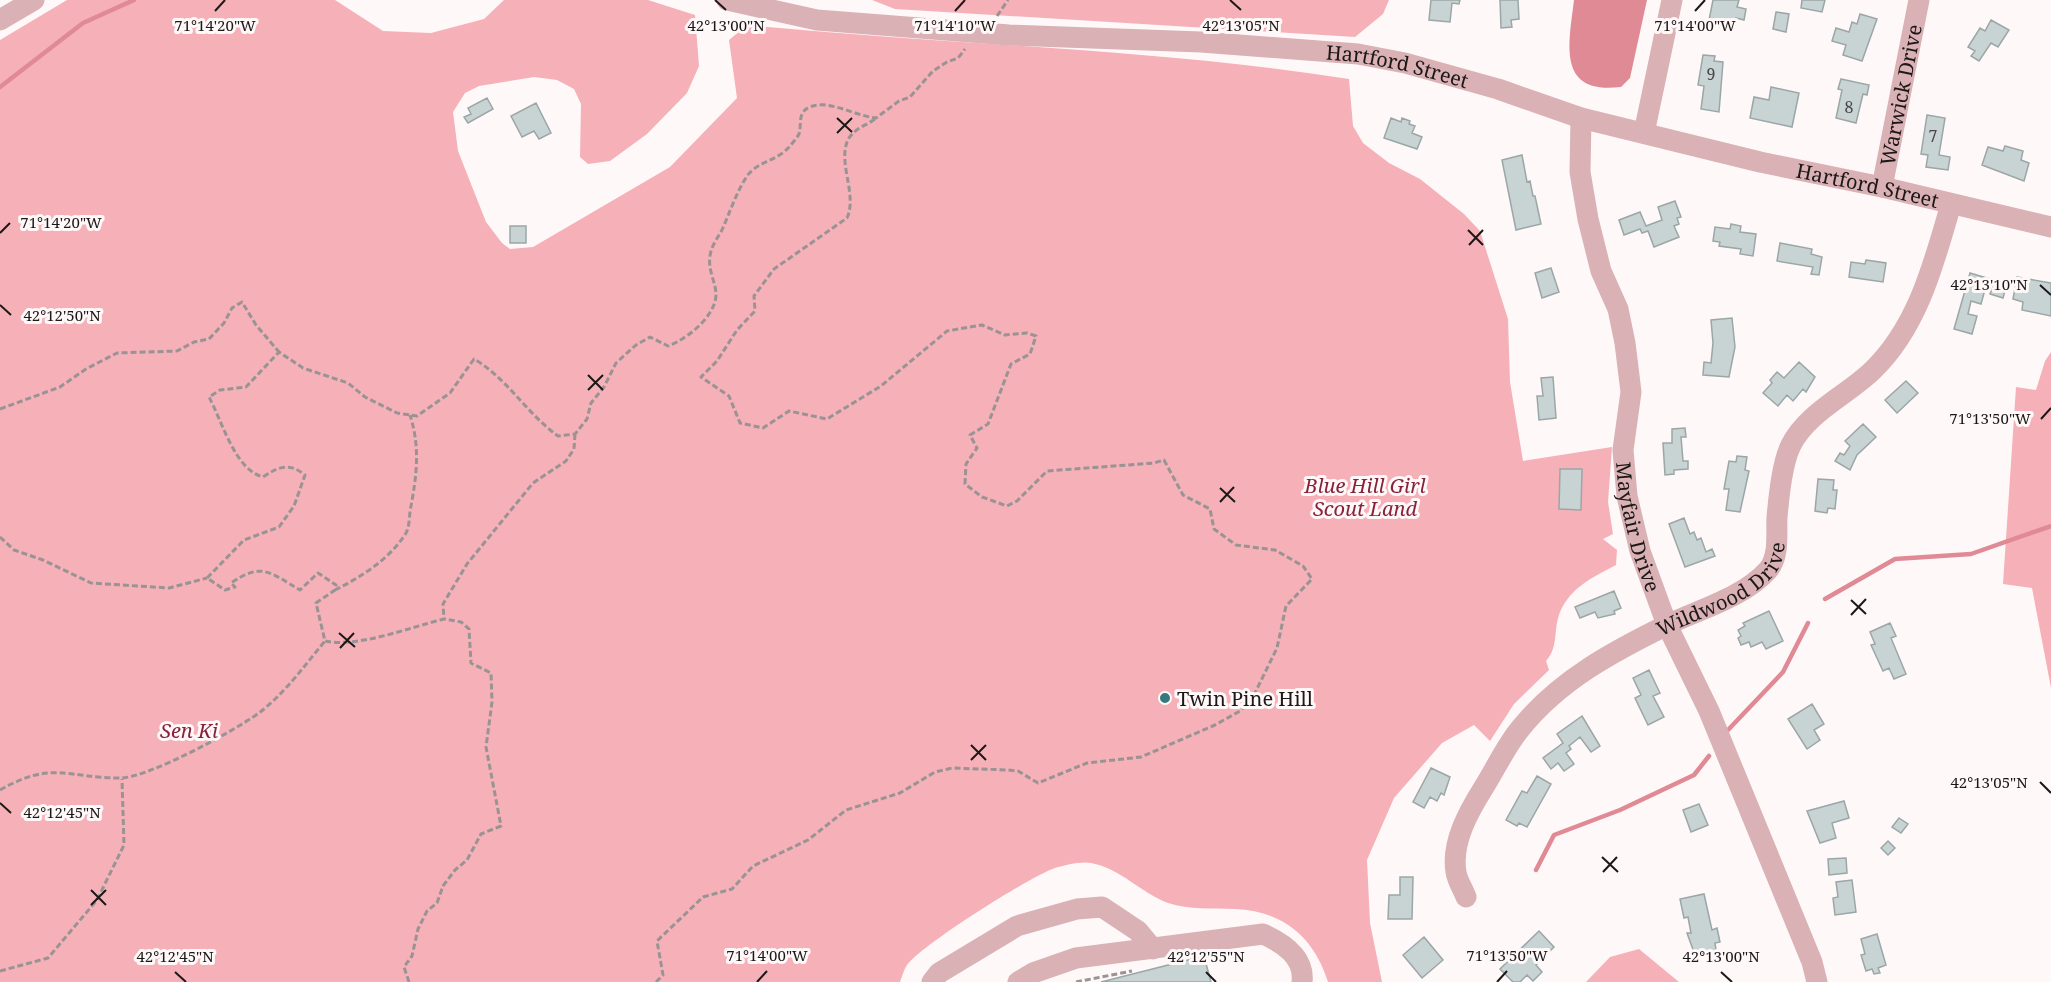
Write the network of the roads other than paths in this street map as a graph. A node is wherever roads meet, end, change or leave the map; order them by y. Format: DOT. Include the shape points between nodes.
graph roads {
  1 [pos="34,0"];
  2 [pos="727,0"];
  3 [pos="1672,0"];
  4 [pos="1919,0"];
  5 [pos="820,10"];
  6 [pos="0,20"];
  7 [pos="1581,118"];
  8 [pos="1644,133"];
  9 [pos="1882,187"];
  10 [pos="1951,204"];
  11 [pos="2051,227"];
  12 [pos="1667,625"];
  13 [pos="1466,897"];
  14 [pos="1153,949"];
  15 [pos="932,982"];
  16 [pos="1018,982"];
  17 [pos="1302,982"];
  18 [pos="1817,982"];
  1 -- 6 [label="street"];
  2 -- 5 [label="street, Hartford Street"];
  3 -- 8 [label="street"];
  4 -- 9 [label="street, Warwick Drive"];
  5 -- 7 [label="street, Hartford Street" via="980,33 1358,54 1498,88"];
  7 -- 8 [label="street, Hartford Street"];
  7 -- 12 [label="street, Mayfair Drive" via="1580,172 1588,219 1601,271 1618,309 1629,382 1623,450 1627,496 1640,551"];
  8 -- 9 [label="street, Hartford Street"];
  9 -- 10 [label="street, Hartford Street"];
  10 -- 11 [label="street, Hartford Street"];
  10 -- 12 [label="street, Wildwood Drive" via="1929,279 1892,348 1791,444 1784,465 1777,544 1771,567 1735,593"];
  12 -- 13 [label="street, Wildwood Drive" via="1589,666 1540,705 1519,730 1475,802 1455,847 1456,873"];
  12 -- 18 [label="street, Mayfair Drive" via="1709,711"];
  14 -- 15 [label="street" via="1138,931 1101,907 1077,909 1017,926 939,973"];
  14 -- 16 [label="street" via="1076,958"];
  14 -- 17 [label="street" via="1263,934 1281,942 1297,958"];
}
